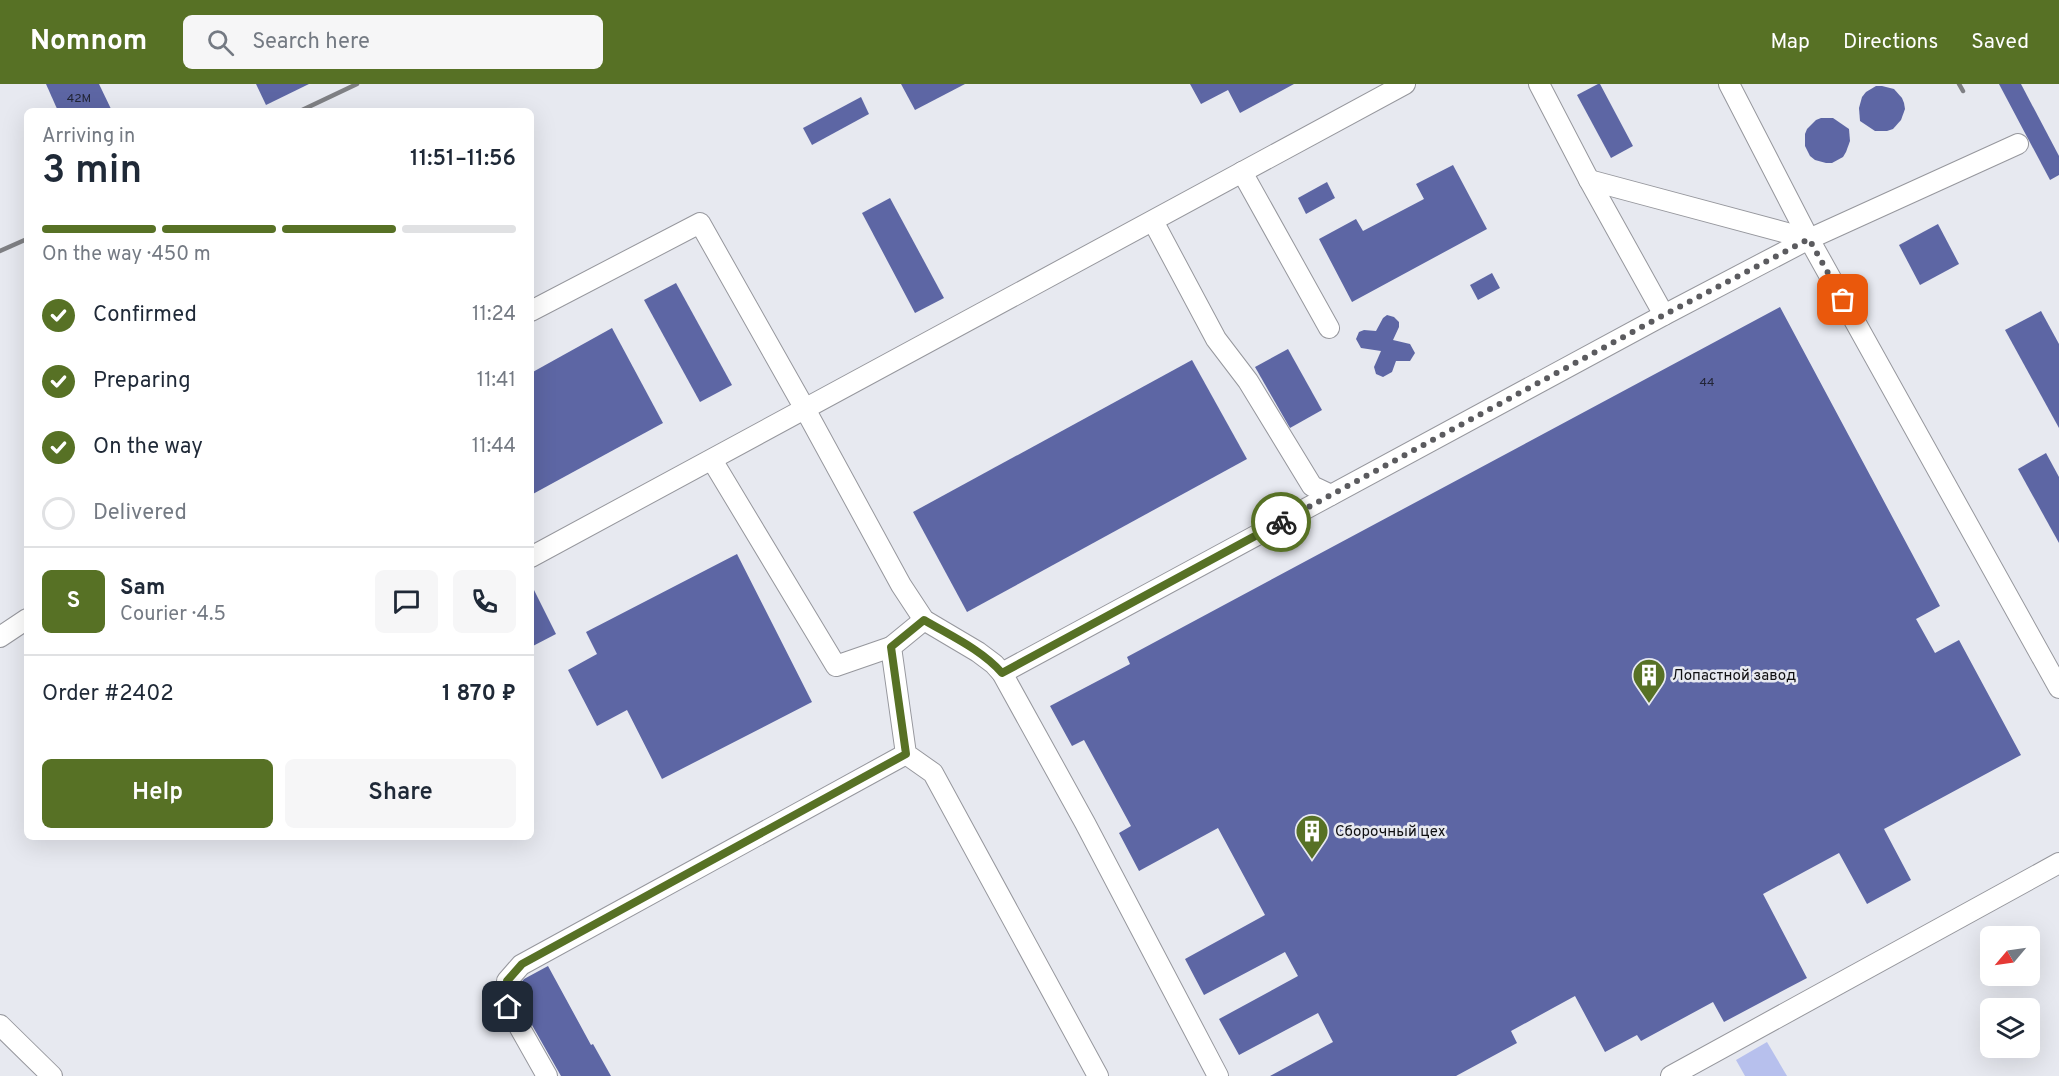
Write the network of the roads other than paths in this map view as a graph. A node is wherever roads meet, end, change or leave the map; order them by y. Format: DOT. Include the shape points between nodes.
graph roads {
  1 [pos="1405,84"];
  2 [pos="1539,84"];
  3 [pos="1729,84"];
  4 [pos="2018,144"];
  5 [pos="1242,172"];
  6 [pos="1589,180"];
  7 [pos="1153,220"];
  8 [pos="1809,239"];
  9 [pos="534,309"];
  10 [pos="1664,315"];
  11 [pos="1329,328"];
  12 [pos="806,409"];
  13 [pos="712,460"];
  14 [pos="1312,486"];
  15 [pos="1331,495"];
  16 [pos="1309,507"];
  17 [pos="534,555"];
  18 [pos="924,620"];
  19 [pos="24,621"];
  20 [pos="0,637"];
  21 [pos="891,647"];
  22 [pos="1002,673"];
  23 [pos="2059,687"];
  24 [pos="906,754"];
  25 [pos="2059,863"];
  26 [pos="0,1025"];
  27 [pos="52,1076"];
  28 [pos="547,1076"];
  29 [pos="1098,1076"];
  30 [pos="1218,1076"];
  31 [pos="1671,1076"];
  1 -- 5 [label="lane"];
  2 -- 6 [label="lane"];
  3 -- 8 [label="lane"];
  4 -- 8 [label="lane"];
  5 -- 7 [label="lane"];
  5 -- 11 [label="lane"];
  6 -- 8 [label="lane"];
  6 -- 10 [label="lane"];
  7 -- 12 [label="lane"];
  7 -- 14 [label="lane" via="1216,339 1248,381"];
  8 -- 10 [label="lane"];
  8 -- 23 [label="lane"];
  9 -- 12 [label="lane" via="700,223"];
  10 -- 15 [label="lane"];
  12 -- 13 [label="lane"];
  12 -- 18 [label="lane"];
  13 -- 17 [label="lane"];
  13 -- 21 [label="lane" via="836,666"];
  14 -- 15 [label="lane"];
  14 -- 16 [label="lane"];
  15 -- 16 [label="lane"];
  16 -- 22 [label="lane"];
  18 -- 21 [label="lane"];
  18 -- 22 [label="lane" via="978,652"];
  19 -- 20 [label="lane"];
  21 -- 24 [label="lane"];
  22 -- 30 [label="lane"];
  24 -- 28 [label="lane" via="522,964 507,981 508,1007"];
  24 -- 29 [label="lane" via="933,773"];
  25 -- 31 [label="lane"];
  26 -- 27 [label="lane"];
}
